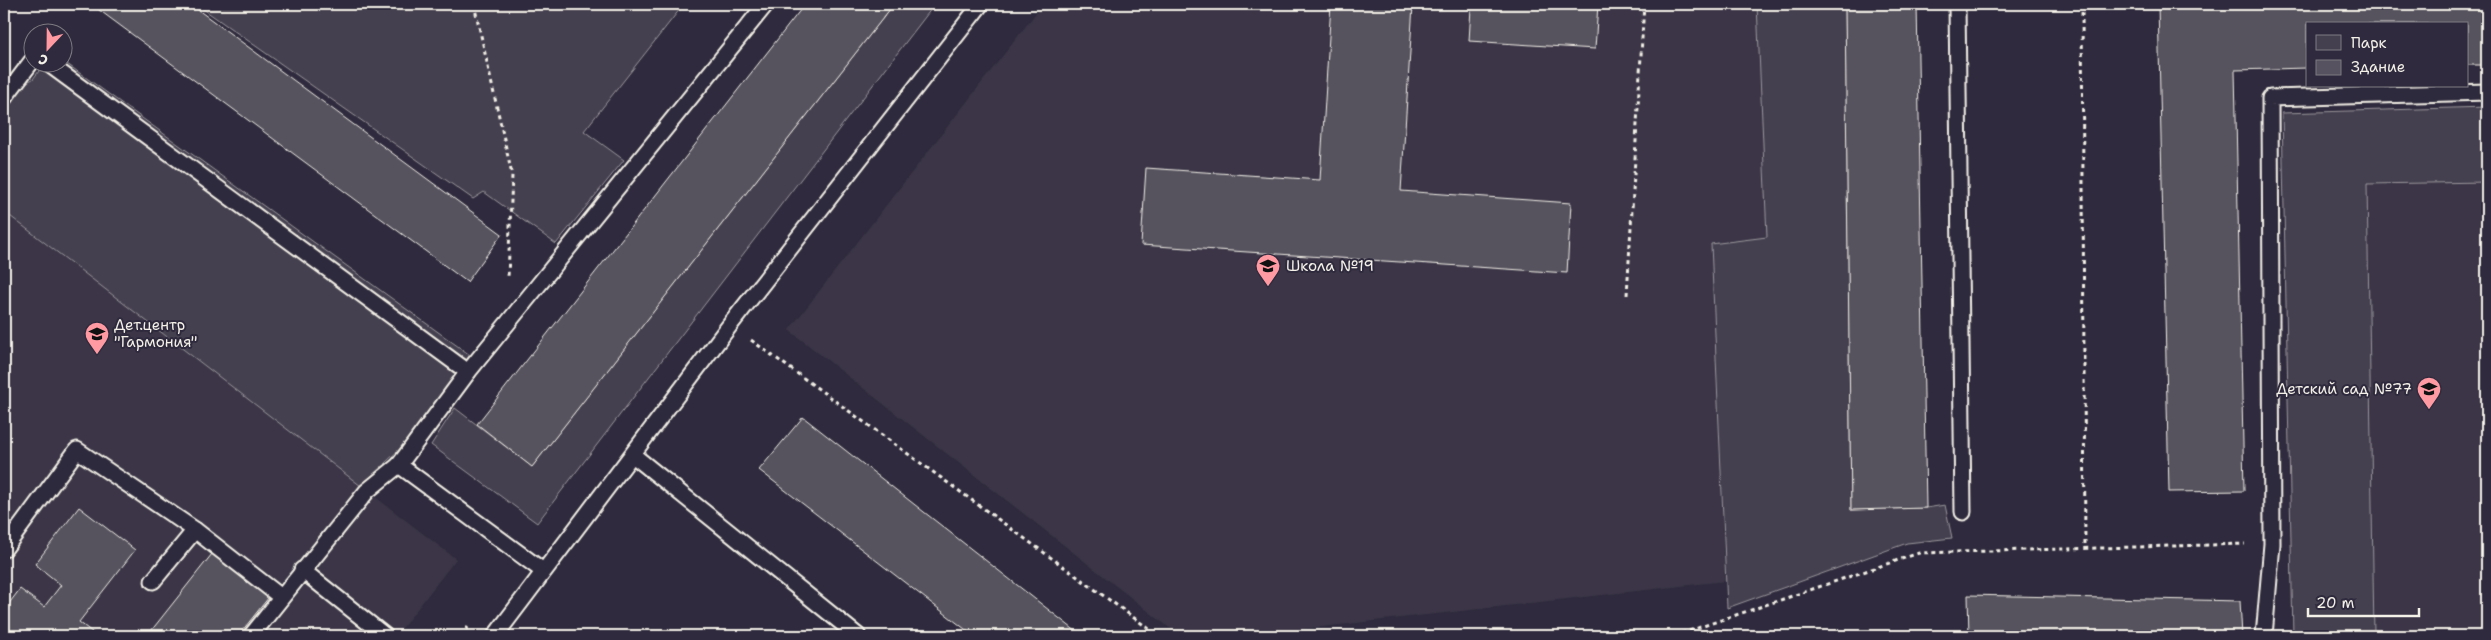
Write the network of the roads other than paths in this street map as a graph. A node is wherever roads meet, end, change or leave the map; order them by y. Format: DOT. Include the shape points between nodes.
graph roads {
  1 [pos="766,4"];
  2 [pos="981,4"];
  3 [pos="1957,4"];
  4 [pos="24,72"];
  5 [pos="60,72"];
  6 [pos="2487,92"];
  7 [pos="4,98"];
  8 [pos="468,372"];
  9 [pos="634,456"];
  10 [pos="399,465"];
  11 [pos="1963,512"];
  12 [pos="195,530"];
  13 [pos="4,549"];
  14 [pos="302,570"];
  15 [pos="543,571"];
  16 [pos="153,581"];
  17 [pos="281,597"];
  18 [pos="251,636"];
  19 [pos="386,636"];
  20 [pos="495,636"];
  21 [pos="858,636"];
  22 [pos="2264,636"];
  1 -- 8 [label="lane"];
  2 -- 9 [label="lane" via="730,325"];
  3 -- 11 [label="lane"];
  4 -- 7 [label="lane"];
  5 -- 8 [label="lane"];
  6 -- 22 [label="lane" via="2270,98 2272,544"];
  8 -- 10 [label="lane"];
  9 -- 15 [label="lane"];
  9 -- 21 [label="lane"];
  10 -- 14 [label="lane" via="367,491"];
  10 -- 15 [label="lane"];
  12 -- 13 [label="lane" via="77,450"];
  12 -- 16 [label="lane"];
  12 -- 17 [label="lane"];
  14 -- 17 [label="lane"];
  14 -- 19 [label="lane"];
  15 -- 20 [label="lane"];
  17 -- 18 [label="lane"];
}
